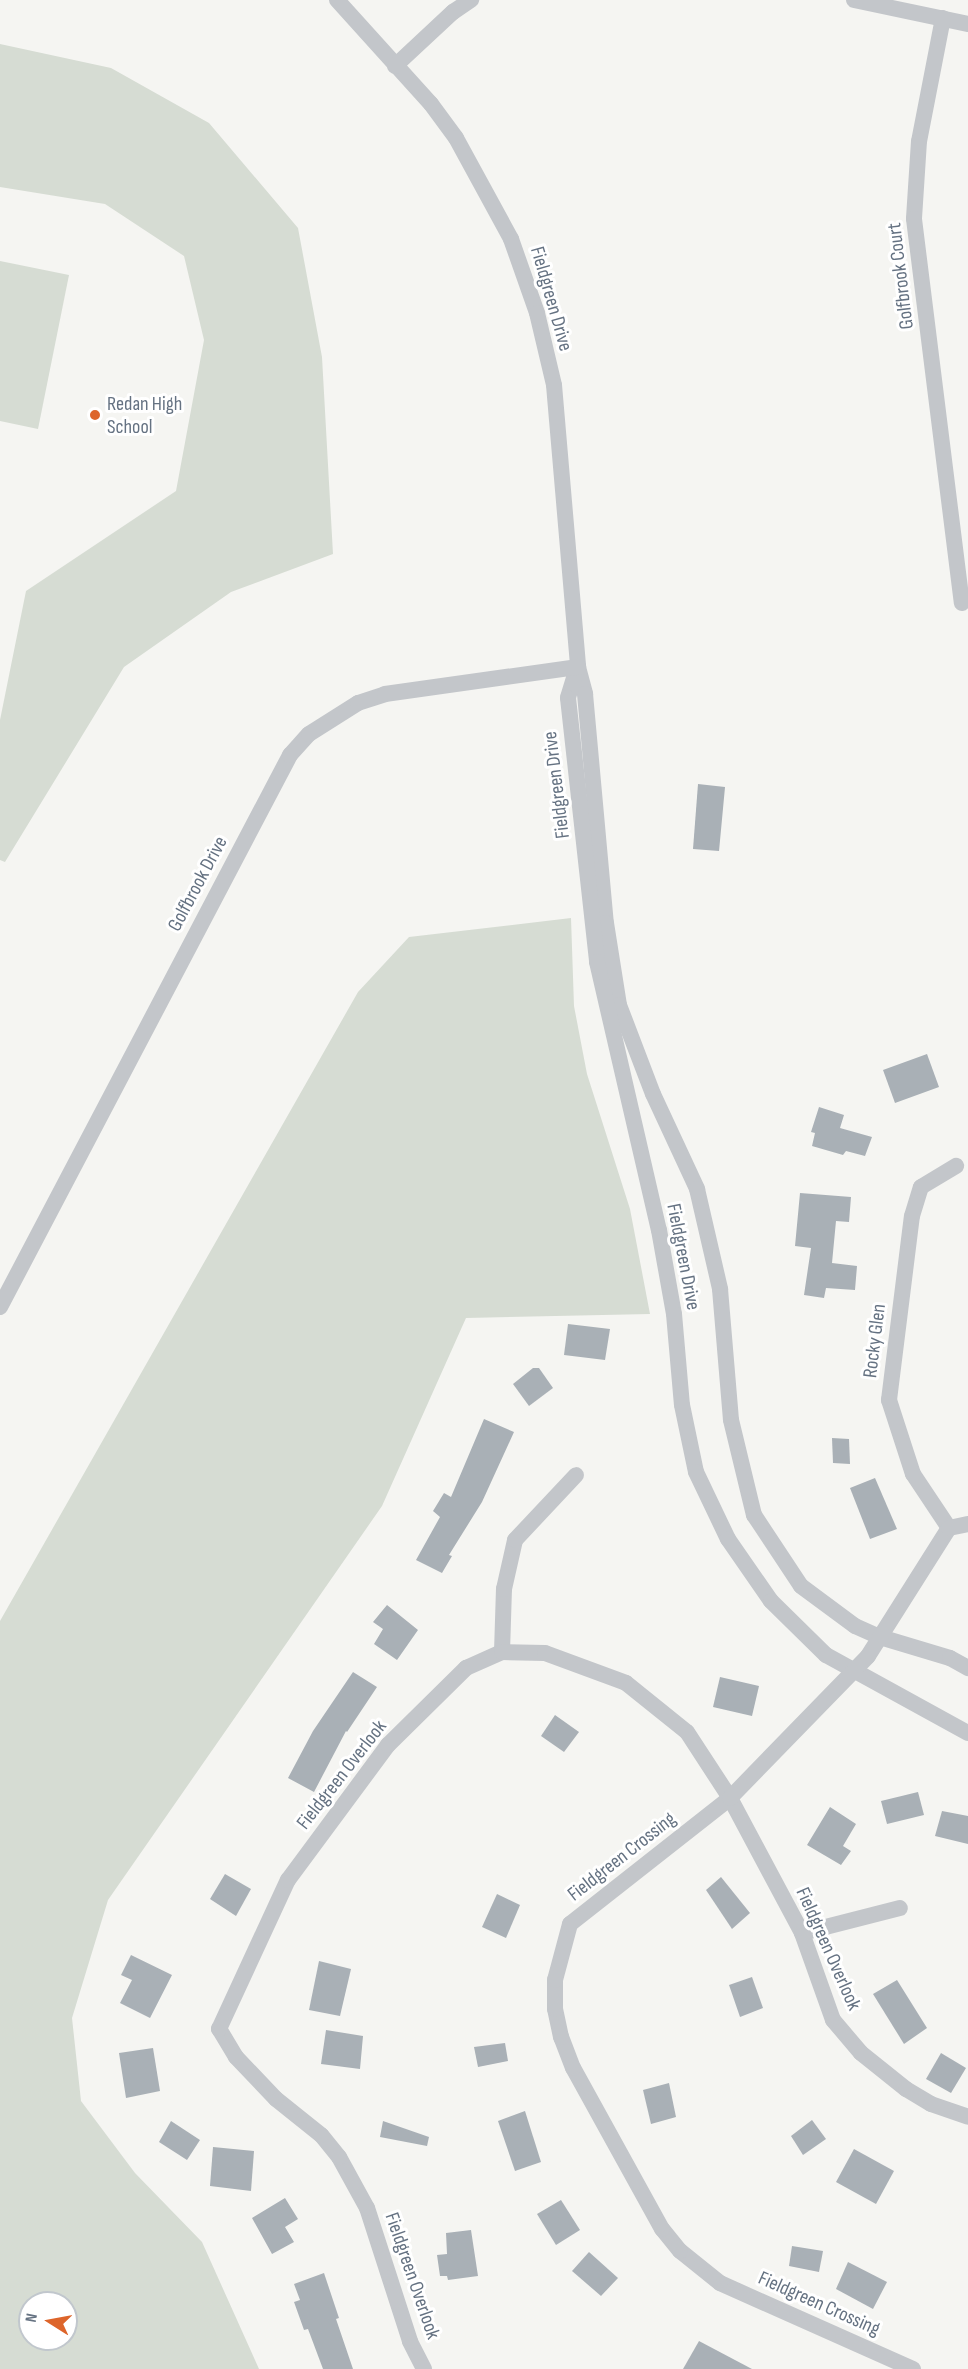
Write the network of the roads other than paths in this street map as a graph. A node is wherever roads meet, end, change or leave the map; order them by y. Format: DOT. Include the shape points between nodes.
graph roads {
  1 [pos="337,0"];
  2 [pos="471,0"];
  3 [pos="854,0"];
  4 [pos="943,18"];
  5 [pos="968,24"];
  6 [pos="395,66"];
  7 [pos="962,603"];
  8 [pos="578,667"];
  9 [pos="956,1166"];
  10 [pos="0,1307"];
  11 [pos="576,1475"];
  12 [pos="968,1524"];
  13 [pos="949,1528"];
  14 [pos="880,1636"];
  15 [pos="502,1652"];
  16 [pos="968,1668"];
  17 [pos="853,1672"];
  18 [pos="968,1734"];
  19 [pos="730,1798"];
  20 [pos="900,1908"];
  21 [pos="802,1933"];
  22 [pos="968,2117"];
  23 [pos="424,2369"];
  24 [pos="913,2369"];
  1 -- 6 [label="street, Fieldgreen Drive"];
  2 -- 6 [label="street"];
  3 -- 4 [label="street"];
  4 -- 5 [label="street"];
  4 -- 7 [label="street, Golfbrook Court" via="919,141 914,219"];
  6 -- 8 [label="street, Fieldgreen Drive" via="456,138 512,239 537,313 554,385"];
  8 -- 10 [label="street, Golfbrook Drive" via="385,694 358,703 319,727 290,755"];
  8 -- 14 [label="street, Fieldgreen Drive" via="585,694 606,923 619,1005 653,1094 697,1189 720,1289 731,1420 754,1515 801,1586 855,1626"];
  8 -- 17 [label="street, Fieldgreen Drive" via="568,698 597,962 659,1230 674,1314 682,1405 696,1472 728,1539 771,1601 826,1655"];
  9 -- 13 [label="street, Rocky Glen" via="921,1187 912,1216 889,1400 913,1474"];
  11 -- 15 [label="street" via="515,1540 504,1589"];
  12 -- 13 [label="street"];
  13 -- 14 [label="street, Fieldgreen Crossing"];
  14 -- 16 [label="street, Fieldgreen Drive" via="950,1658"];
  14 -- 17 [label="street, Fieldgreen Crossing"];
  15 -- 19 [label="street, Fieldgreen Overlook" via="545,1653 626,1683 687,1732"];
  15 -- 23 [label="street, Fieldgreen Overlook" via="465,1668 388,1745 288,1880 219,2029 236,2057 276,2099 321,2135 339,2157 367,2208 410,2341"];
  17 -- 18 [label="street, Fieldgreen Drive"];
  17 -- 19 [label="street, Fieldgreen Crossing"];
  19 -- 21 [label="street, Fieldgreen Overlook"];
  19 -- 24 [label="street, Fieldgreen Crossing" via="570,1924 555,1980 555,2009 561,2037 573,2068 662,2229 680,2251 720,2283"];
  20 -- 21 [label="street"];
  21 -- 22 [label="street, Fieldgreen Overlook" via="833,2020 861,2053 906,2089"];
}
